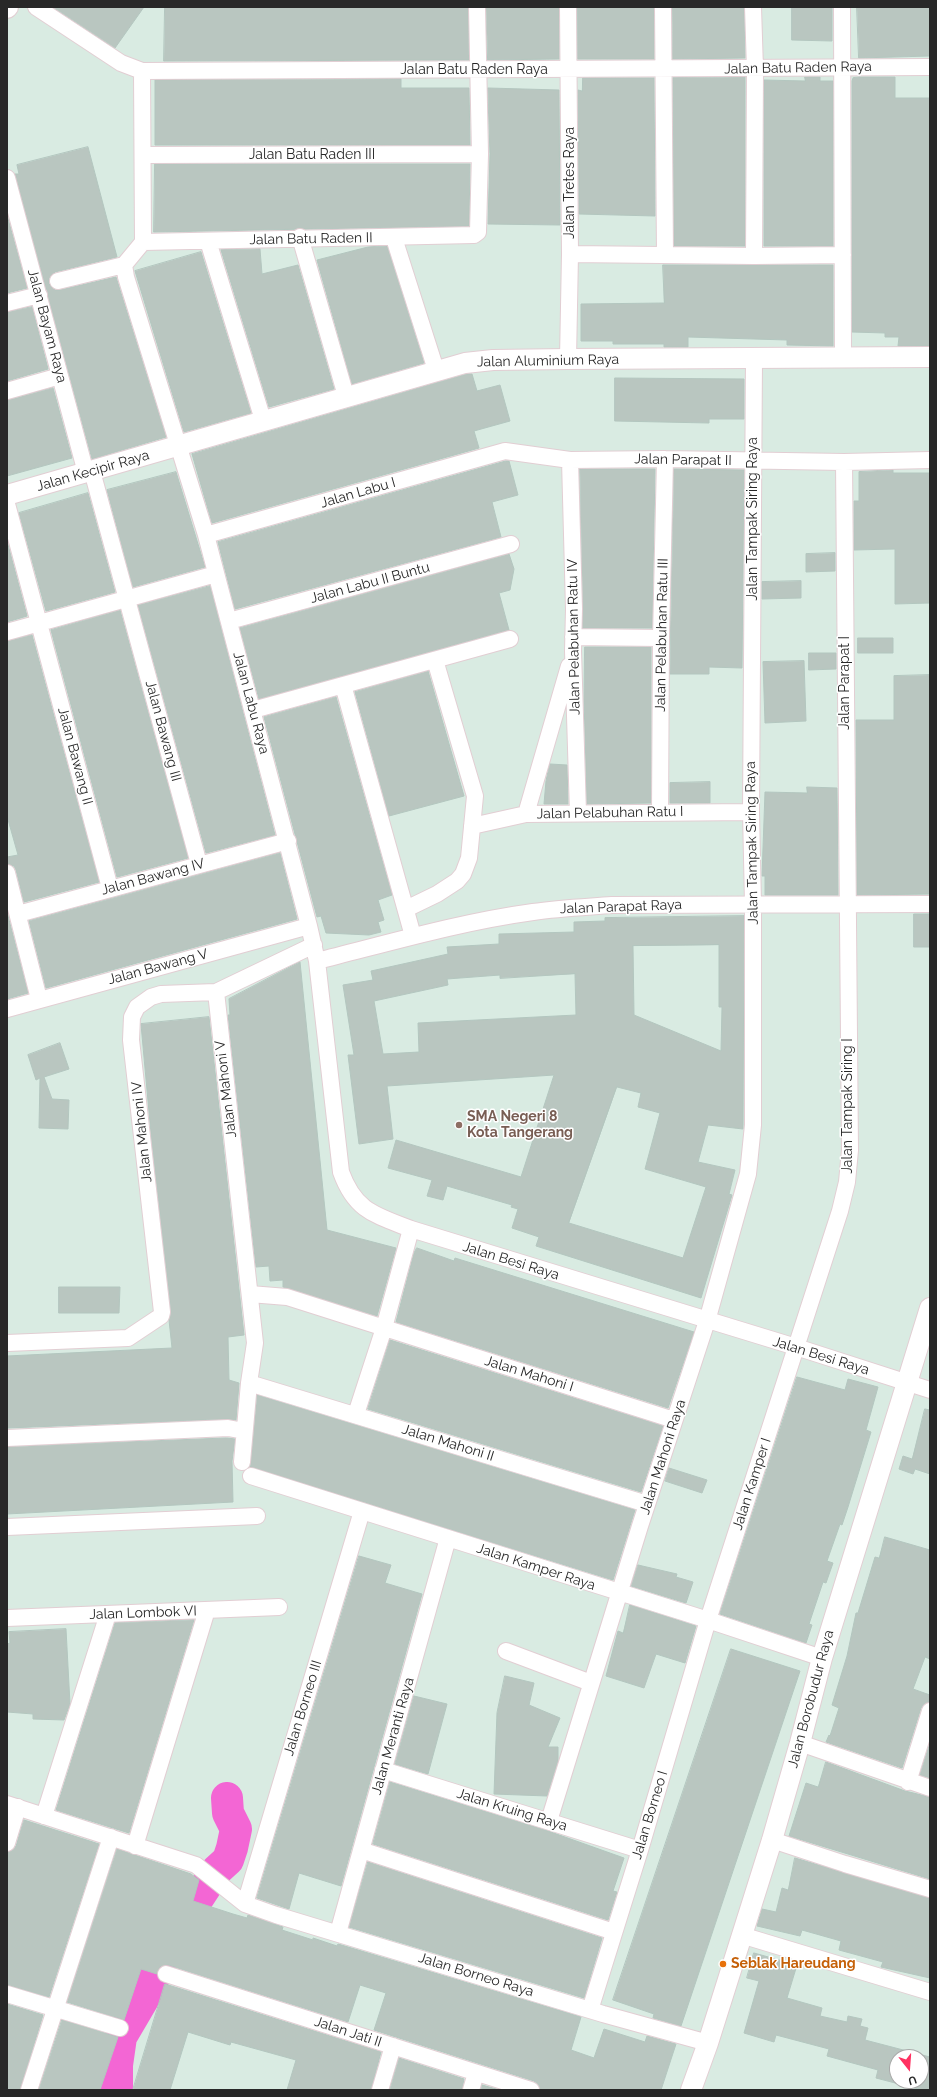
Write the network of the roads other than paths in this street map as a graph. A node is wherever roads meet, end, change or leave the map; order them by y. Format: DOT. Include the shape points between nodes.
graph roads {
  1 [pos="36,7"];
  2 [pos="477,7"];
  3 [pos="568,7"];
  4 [pos="663,7"];
  5 [pos="754,7"];
  6 [pos="842,7"];
  7 [pos="930,67"];
  8 [pos="843,68"];
  9 [pos="664,69"];
  10 [pos="755,69"];
  11 [pos="478,70"];
  12 [pos="569,70"];
  13 [pos="142,71"];
  14 [pos="480,154"];
  15 [pos="143,155"];
  16 [pos="7,178"];
  17 [pos="300,237"];
  18 [pos="394,238"];
  19 [pos="208,241"];
  20 [pos="143,242"];
  21 [pos="570,254"];
  22 [pos="665,255"];
  23 [pos="843,255"];
  24 [pos="754,256"];
  25 [pos="124,265"];
  26 [pos="58,281"];
  27 [pos="39,295"];
  28 [pos="7,303"];
  29 [pos="843,357"];
  30 [pos="930,357"];
  31 [pos="568,358"];
  32 [pos="754,359"];
  33 [pos="436,370"];
  34 [pos="60,376"];
  35 [pos="7,391"];
  36 [pos="346,396"];
  37 [pos="263,420"];
  38 [pos="178,446"];
  39 [pos="509,453"];
  40 [pos="665,459"];
  41 [pos="570,460"];
  42 [pos="930,460"];
  43 [pos="754,461"];
  44 [pos="844,462"];
  45 [pos="89,472"];
  46 [pos="7,496"];
  47 [pos="7,504"];
  48 [pos="206,535"];
  49 [pos="511,544"];
  50 [pos="216,574"];
  51 [pos="126,599"];
  52 [pos="229,621"];
  53 [pos="39,624"];
  54 [pos="7,632"];
  55 [pos="510,638"];
  56 [pos="661,638"];
  57 [pos="573,644"];
  58 [pos="435,660"];
  59 [pos="343,685"];
  60 [pos="253,710"];
  61 [pos="660,812"];
  62 [pos="750,812"];
  63 [pos="578,813"];
  64 [pos="526,814"];
  65 [pos="472,826"];
  66 [pos="288,841"];
  67 [pos="199,864"];
  68 [pos="7,873"];
  69 [pos="110,888"];
  70 [pos="753,904"];
  71 [pos="930,904"];
  72 [pos="847,905"];
  73 [pos="406,909"];
  74 [pos="18,914"];
  75 [pos="309,926"];
  76 [pos="413,936"];
  77 [pos="314,945"];
  78 [pos="317,961"];
  79 [pos="216,992"];
  80 [pos="39,999"];
  81 [pos="7,1009"];
  82 [pos="411,1229"];
  83 [pos="250,1294"];
  84 [pos="930,1308"];
  85 [pos="707,1321"];
  86 [pos="384,1328"];
  87 [pos="7,1343"];
  88 [pos="796,1347"];
  89 [pos="249,1383"];
  90 [pos="906,1383"];
  91 [pos="930,1390"];
  92 [pos="356,1414"];
  93 [pos="674,1420"];
  94 [pos="237,1430"];
  95 [pos="7,1438"];
  96 [pos="242,1462"];
  97 [pos="251,1476"];
  98 [pos="647,1504"];
  99 [pos="362,1511"];
  100 [pos="257,1516"];
  101 [pos="7,1527"];
  102 [pos="448,1538"];
  103 [pos="619,1593"];
  104 [pos="279,1607"];
  105 [pos="207,1610"];
  106 [pos="108,1614"];
  107 [pos="7,1618"];
  108 [pos="708,1620"];
  109 [pos="506,1651"];
  110 [pos="822,1658"];
  111 [pos="592,1683"];
  112 [pos="930,1711"];
  113 [pos="800,1743"];
  114 [pos="383,1770"];
  115 [pos="908,1782"];
  116 [pos="930,1788"];
  117 [pos="12,1806"];
  118 [pos="44,1816"];
  119 [pos="549,1821"];
  120 [pos="111,1837"];
  121 [pos="772,1840"];
  122 [pos="7,1843"];
  123 [pos="135,1846"];
  124 [pos="361,1850"];
  125 [pos="640,1850"];
  126 [pos="930,1889"];
  127 [pos="239,1899"];
  128 [pos="614,1932"];
  129 [pos="338,1933"];
  130 [pos="741,1935"];
  131 [pos="166,1974"];
  132 [pos="930,1992"];
  133 [pos="7,1994"];
  134 [pos="56,2009"];
  135 [pos="590,2010"];
  136 [pos="120,2028"];
  137 [pos="708,2043"];
  138 [pos="393,2046"];
  139 [pos="476,2073"];
  140 [pos="29,2090"];
  141 [pos="380,2090"];
  142 [pos="471,2090"];
  143 [pos="531,2090"];
  144 [pos="691,2090"];
  1 -- 13 [label="street, Jalan Batu Raden Raya" via="121,63"];
  2 -- 11 [label="street"];
  3 -- 12 [label="street, Jalan Tretes Raya"];
  4 -- 9 [label="street"];
  5 -- 10 [label="street"];
  6 -- 8 [label="street"];
  7 -- 8 [label="street, Jalan Batu Raden Raya"];
  8 -- 10 [label="street, Jalan Batu Raden Raya"];
  8 -- 23 [label="street"];
  9 -- 10 [label="street, Jalan Batu Raden Raya"];
  9 -- 12 [label="street, Jalan Batu Raden Raya"];
  9 -- 22 [label="street"];
  10 -- 24 [label="street"];
  11 -- 12 [label="street, Jalan Batu Raden Raya"];
  11 -- 13 [label="street, Jalan Batu Raden Raya"];
  11 -- 14 [label="street"];
  12 -- 21 [label="street, Jalan Tretes Raya"];
  13 -- 15 [label="street"];
  14 -- 15 [label="street, Jalan Batu Raden III"];
  14 -- 18 [label="street, Jalan Batu Raden II" via="478,232 471,236"];
  15 -- 20 [label="street"];
  16 -- 27 [label="street, Jalan Bayam Raya"];
  17 -- 18 [label="street, Jalan Batu Raden II"];
  17 -- 19 [label="street, Jalan Batu Raden II"];
  17 -- 36 [label="street"];
  18 -- 33 [label="street"];
  19 -- 20 [label="street, Jalan Batu Raden II"];
  19 -- 37 [label="street"];
  20 -- 25 [label="street"];
  21 -- 22 [label="street"];
  21 -- 31 [label="street, Jalan Tretes Raya"];
  22 -- 24 [label="street"];
  23 -- 24 [label="street"];
  23 -- 29 [label="street"];
  25 -- 26 [label="street"];
  25 -- 38 [label="street, Jalan Labu Raya"];
  27 -- 28 [label="street"];
  27 -- 34 [label="street, Jalan Bayam Raya"];
  29 -- 30 [label="street, Jalan Aluminium Raya"];
  29 -- 32 [label="street, Jalan Aluminium Raya"];
  31 -- 32 [label="street, Jalan Aluminium Raya"];
  31 -- 33 [label="street, Jalan Aluminium Raya" via="494,360"];
  32 -- 43 [label="street, Jalan Tampak Siring Raya"];
  33 -- 36 [label="street, Jalan Aluminium Raya"];
  34 -- 35 [label="street"];
  34 -- 45 [label="street, Jalan Bayam Raya"];
  36 -- 37 [label="street, Jalan Aluminium Raya"];
  37 -- 38 [label="street, Jalan Aluminium Raya"];
  38 -- 45 [label="street, Jalan Kecipir Raya"];
  38 -- 48 [label="street, Jalan Labu Raya"];
  39 -- 41 [label="street, Jalan Parapat II"];
  39 -- 48 [label="street, Jalan Labu I" via="505,451"];
  40 -- 41 [label="street, Jalan Parapat II"];
  40 -- 43 [label="street, Jalan Parapat II"];
  40 -- 56 [label="street, Jalan Pelabuhan Ratu III"];
  41 -- 57 [label="street, Jalan Pelabuhan Ratu IV"];
  42 -- 44 [label="street, Jalan Parapat II"];
  43 -- 44 [label="street, Jalan Parapat II"];
  43 -- 62 [label="street, Jalan Tampak Siring Raya"];
  44 -- 72 [label="street, Jalan Parapat I"];
  45 -- 46 [label="street, Jalan Kecipir Raya"];
  45 -- 51 [label="street, Jalan Bayam Raya"];
  47 -- 53 [label="street, Jalan Bawang II"];
  48 -- 50 [label="street, Jalan Labu Raya"];
  49 -- 52 [label="street, Jalan Labu II Buntu"];
  50 -- 51 [label="street"];
  50 -- 52 [label="street, Jalan Labu Raya"];
  51 -- 53 [label="street"];
  51 -- 67 [label="street, Jalan Bawang III"];
  52 -- 60 [label="street, Jalan Labu Raya"];
  53 -- 54 [label="street"];
  53 -- 69 [label="street, Jalan Bawang II"];
  55 -- 58 [label="street"];
  56 -- 57 [label="street"];
  56 -- 61 [label="street, Jalan Pelabuhan Ratu III"];
  57 -- 63 [label="street, Jalan Pelabuhan Ratu IV"];
  57 -- 64 [label="street"];
  58 -- 59 [label="street"];
  58 -- 65 [label="street" via="475,796"];
  59 -- 60 [label="street"];
  59 -- 73 [label="street"];
  60 -- 66 [label="street, Jalan Labu Raya"];
  61 -- 62 [label="street, Jalan Pelabuhan Ratu I"];
  61 -- 63 [label="street, Jalan Pelabuhan Ratu I"];
  62 -- 70 [label="street, Jalan Tampak Siring Raya"];
  63 -- 64 [label="street, Jalan Pelabuhan Ratu I"];
  64 -- 65 [label="street, Jalan Pelabuhan Ratu I"];
  65 -- 73 [label="street" via="469,858 463,874 447,889"];
  66 -- 67 [label="street, Jalan Bawang IV"];
  66 -- 75 [label="street, Jalan Labu Raya"];
  67 -- 69 [label="street, Jalan Bawang IV"];
  68 -- 74 [label="street"];
  69 -- 74 [label="street, Jalan Bawang IV"];
  70 -- 72 [label="street, Jalan Parapat Raya"];
  70 -- 76 [label="street, Jalan Parapat Raya" via="574,907 533,912"];
  70 -- 85 [label="street, Jalan Tampak Siring Raya" via="751,1149 748,1174"];
  71 -- 72 [label="street, Jalan Parapat Raya"];
  72 -- 88 [label="street, Jalan Tampak Siring I" via="849,1169 840,1211"];
  73 -- 76 [label="street"];
  74 -- 80 [label="street"];
  75 -- 77 [label="street, Jalan Labu Raya"];
  75 -- 80 [label="street, Jalan Bawang V"];
  76 -- 78 [label="street, Jalan Parapat Raya"];
  77 -- 78 [label="street, Jalan Labu Raya"];
  77 -- 79 [label="street"];
  78 -- 82 [label="street, Jalan Besi Raya" via="341,1172 355,1200 365,1209"];
  79 -- 83 [label="street, Jalan Mahoni V"];
  79 -- 87 [label="street, Jalan Mahoni IV" via="156,996 137,1007 131,1020 131,1040 162,1312 160,1317 128,1338"];
  80 -- 81 [label="street, Jalan Bawang V"];
  82 -- 85 [label="street, Jalan Besi Raya"];
  82 -- 86 [label="street"];
  83 -- 86 [label="street" via="287,1297"];
  83 -- 89 [label="street, Jalan Mahoni V" via="255,1343"];
  84 -- 90 [label="street, Jalan Borobudur Raya"];
  85 -- 88 [label="street, Jalan Besi Raya"];
  85 -- 93 [label="street, Jalan Mahoni Raya"];
  86 -- 92 [label="street"];
  86 -- 93 [label="street, Jalan Mahoni I"];
  88 -- 90 [label="street, Jalan Besi Raya"];
  88 -- 108 [label="street, Jalan Kamper I"];
  89 -- 92 [label="street, Jalan Mahoni II"];
  89 -- 94 [label="street, Jalan Mahoni V"];
  90 -- 91 [label="street, Jalan Besi Raya"];
  90 -- 110 [label="street, Jalan Borobudur Raya"];
  92 -- 98 [label="street, Jalan Mahoni II"];
  93 -- 98 [label="street, Jalan Mahoni Raya"];
  94 -- 95 [label="street"];
  94 -- 96 [label="street, Jalan Mahoni V"];
  97 -- 99 [label="street, Jalan Kamper Raya"];
  98 -- 103 [label="street, Jalan Mahoni Raya"];
  99 -- 102 [label="street, Jalan Kamper Raya"];
  99 -- 127 [label="street, Jalan Borneo III"];
  100 -- 101 [label="street"];
  102 -- 103 [label="street, Jalan Kamper Raya"];
  102 -- 114 [label="street, Jalan Meranti Raya"];
  103 -- 108 [label="street, Jalan Kamper Raya"];
  103 -- 111 [label="street, Jalan Mahoni Raya"];
  104 -- 105 [label="street, Jalan Lombok VI"];
  105 -- 106 [label="street, Jalan Lombok VI"];
  105 -- 123 [label="street"];
  106 -- 107 [label="street, Jalan Lombok VI"];
  106 -- 118 [label="street"];
  108 -- 110 [label="street, Jalan Kamper Raya"];
  108 -- 125 [label="street, Jalan Borneo I"];
  109 -- 111 [label="street"];
  110 -- 113 [label="street, Jalan Borobudur Raya"];
  111 -- 119 [label="street, Jalan Mahoni Raya"];
  112 -- 115 [label="street"];
  113 -- 115 [label="street"];
  113 -- 121 [label="street, Jalan Borobudur Raya"];
  114 -- 119 [label="street, Jalan Kruing Raya"];
  114 -- 124 [label="street, Jalan Meranti Raya"];
  115 -- 116 [label="street"];
  117 -- 118 [label="street"];
  117 -- 122 [label="street"];
  118 -- 120 [label="street"];
  119 -- 125 [label="street, Jalan Kruing Raya"];
  120 -- 123 [label="street"];
  120 -- 134 [label="street"];
  121 -- 126 [label="street"];
  121 -- 130 [label="street, Jalan Borobudur Raya"];
  123 -- 127 [label="street" via="196,1865"];
  124 -- 128 [label="street"];
  124 -- 129 [label="street, Jalan Meranti Raya"];
  125 -- 128 [label="street, Jalan Borneo I"];
  127 -- 129 [label="street, Jalan Borneo Raya"];
  128 -- 135 [label="street, Jalan Borneo I"];
  129 -- 135 [label="street, Jalan Borneo Raya"];
  130 -- 132 [label="street"];
  130 -- 137 [label="street, Jalan Borobudur Raya"];
  131 -- 138 [label="street, Jalan Jati II"];
  133 -- 134 [label="street"];
  134 -- 136 [label="street"];
  134 -- 140 [label="street"];
  135 -- 137 [label="street, Jalan Borneo Raya"];
  137 -- 144 [label="street, Jalan Borobudur Raya"];
  138 -- 139 [label="street, Jalan Jati II"];
  138 -- 141 [label="street"];
  139 -- 142 [label="street"];
  139 -- 143 [label="street, Jalan Jati II"];
}
